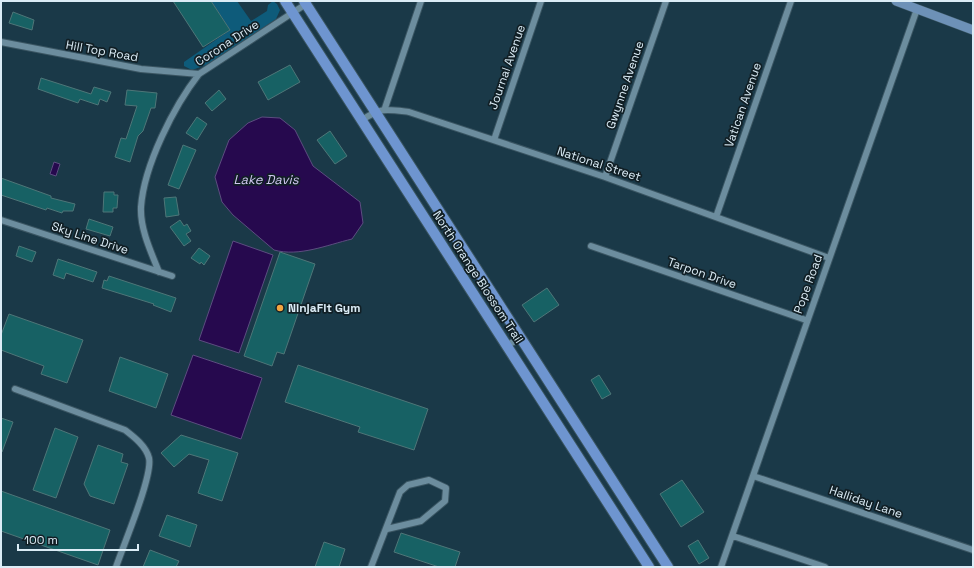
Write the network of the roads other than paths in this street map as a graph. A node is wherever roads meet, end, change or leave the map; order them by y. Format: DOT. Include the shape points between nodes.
graph roads {
  1 [pos="285,1"];
  2 [pos="422,1"];
  3 [pos="541,1"];
  4 [pos="666,1"];
  5 [pos="790,1"];
  6 [pos="896,1"];
  7 [pos="305,3"];
  8 [pos="917,9"];
  9 [pos="293,14"];
  10 [pos="973,30"];
  11 [pos="1,42"];
  12 [pos="199,74"];
  13 [pos="385,108"];
  14 [pos="374,112"];
  15 [pos="362,120"];
  16 [pos="494,140"];
  17 [pos="605,177"];
  18 [pos="716,216"];
  19 [pos="1,220"];
  20 [pos="591,246"];
  21 [pos="829,258"];
  22 [pos="159,272"];
  23 [pos="172,276"];
  24 [pos="806,320"];
  25 [pos="521,339"];
  26 [pos="506,345"];
  27 [pos="15,389"];
  28 [pos="753,476"];
  29 [pos="387,529"];
  30 [pos="733,536"];
  31 [pos="973,550"];
  32 [pos="116,567"];
  33 [pos="371,567"];
  34 [pos="649,567"];
  35 [pos="668,567"];
  36 [pos="721,567"];
  37 [pos="826,567"];
  1 -- 9 [label="main road, North Orange Blossom Trail"];
  2 -- 13 [label="street"];
  3 -- 16 [label="street, Journal Avenue"];
  4 -- 17 [label="street, Gwynne Avenue"];
  5 -- 18 [label="street, Vatican Avenue"];
  6 -- 8 [label="main road"];
  7 -- 9 [label="street, Corona Drive"];
  7 -- 14 [label="main road, North Orange Blossom Trail"];
  8 -- 10 [label="main road"];
  8 -- 21 [label="street, Pope Road"];
  9 -- 12 [label="street, Corona Drive"];
  9 -- 15 [label="main road, North Orange Blossom Trail"];
  11 -- 12 [label="street, Hill Top Road" via="141,69"];
  12 -- 22 [label="street, Corona Drive" via="170,118 156,151 141,208 146,240"];
  13 -- 14 [label="street, National Street"];
  13 -- 16 [label="street, National Street" via="409,112"];
  14 -- 15 [label="street, National Street"];
  14 -- 25 [label="main road, North Orange Blossom Trail"];
  15 -- 26 [label="main road, North Orange Blossom Trail"];
  16 -- 17 [label="street, National Street"];
  17 -- 18 [label="street, National Street"];
  18 -- 21 [label="street, National Street"];
  19 -- 22 [label="street, Sky Line Drive"];
  20 -- 24 [label="street, Tarpon Drive"];
  21 -- 24 [label="street, Pope Road"];
  22 -- 23 [label="street, Sky Line Drive"];
  24 -- 28 [label="street, Pope Road"];
  25 -- 26 [label="street"];
  25 -- 35 [label="main road, North Orange Blossom Trail"];
  26 -- 34 [label="main road, North Orange Blossom Trail"];
  27 -- 32 [label="street" via="125,430 140,442 149,458 146,481"];
  28 -- 30 [label="street, Pope Road"];
  28 -- 31 [label="street, Halliday Lane"];
  29 -- 29 [label="street" via="400,492 408,485 429,480 446,488 444,500 421,521"];
  29 -- 33 [label="street"];
  30 -- 36 [label="street, Pope Road"];
  30 -- 37 [label="street"];
}
